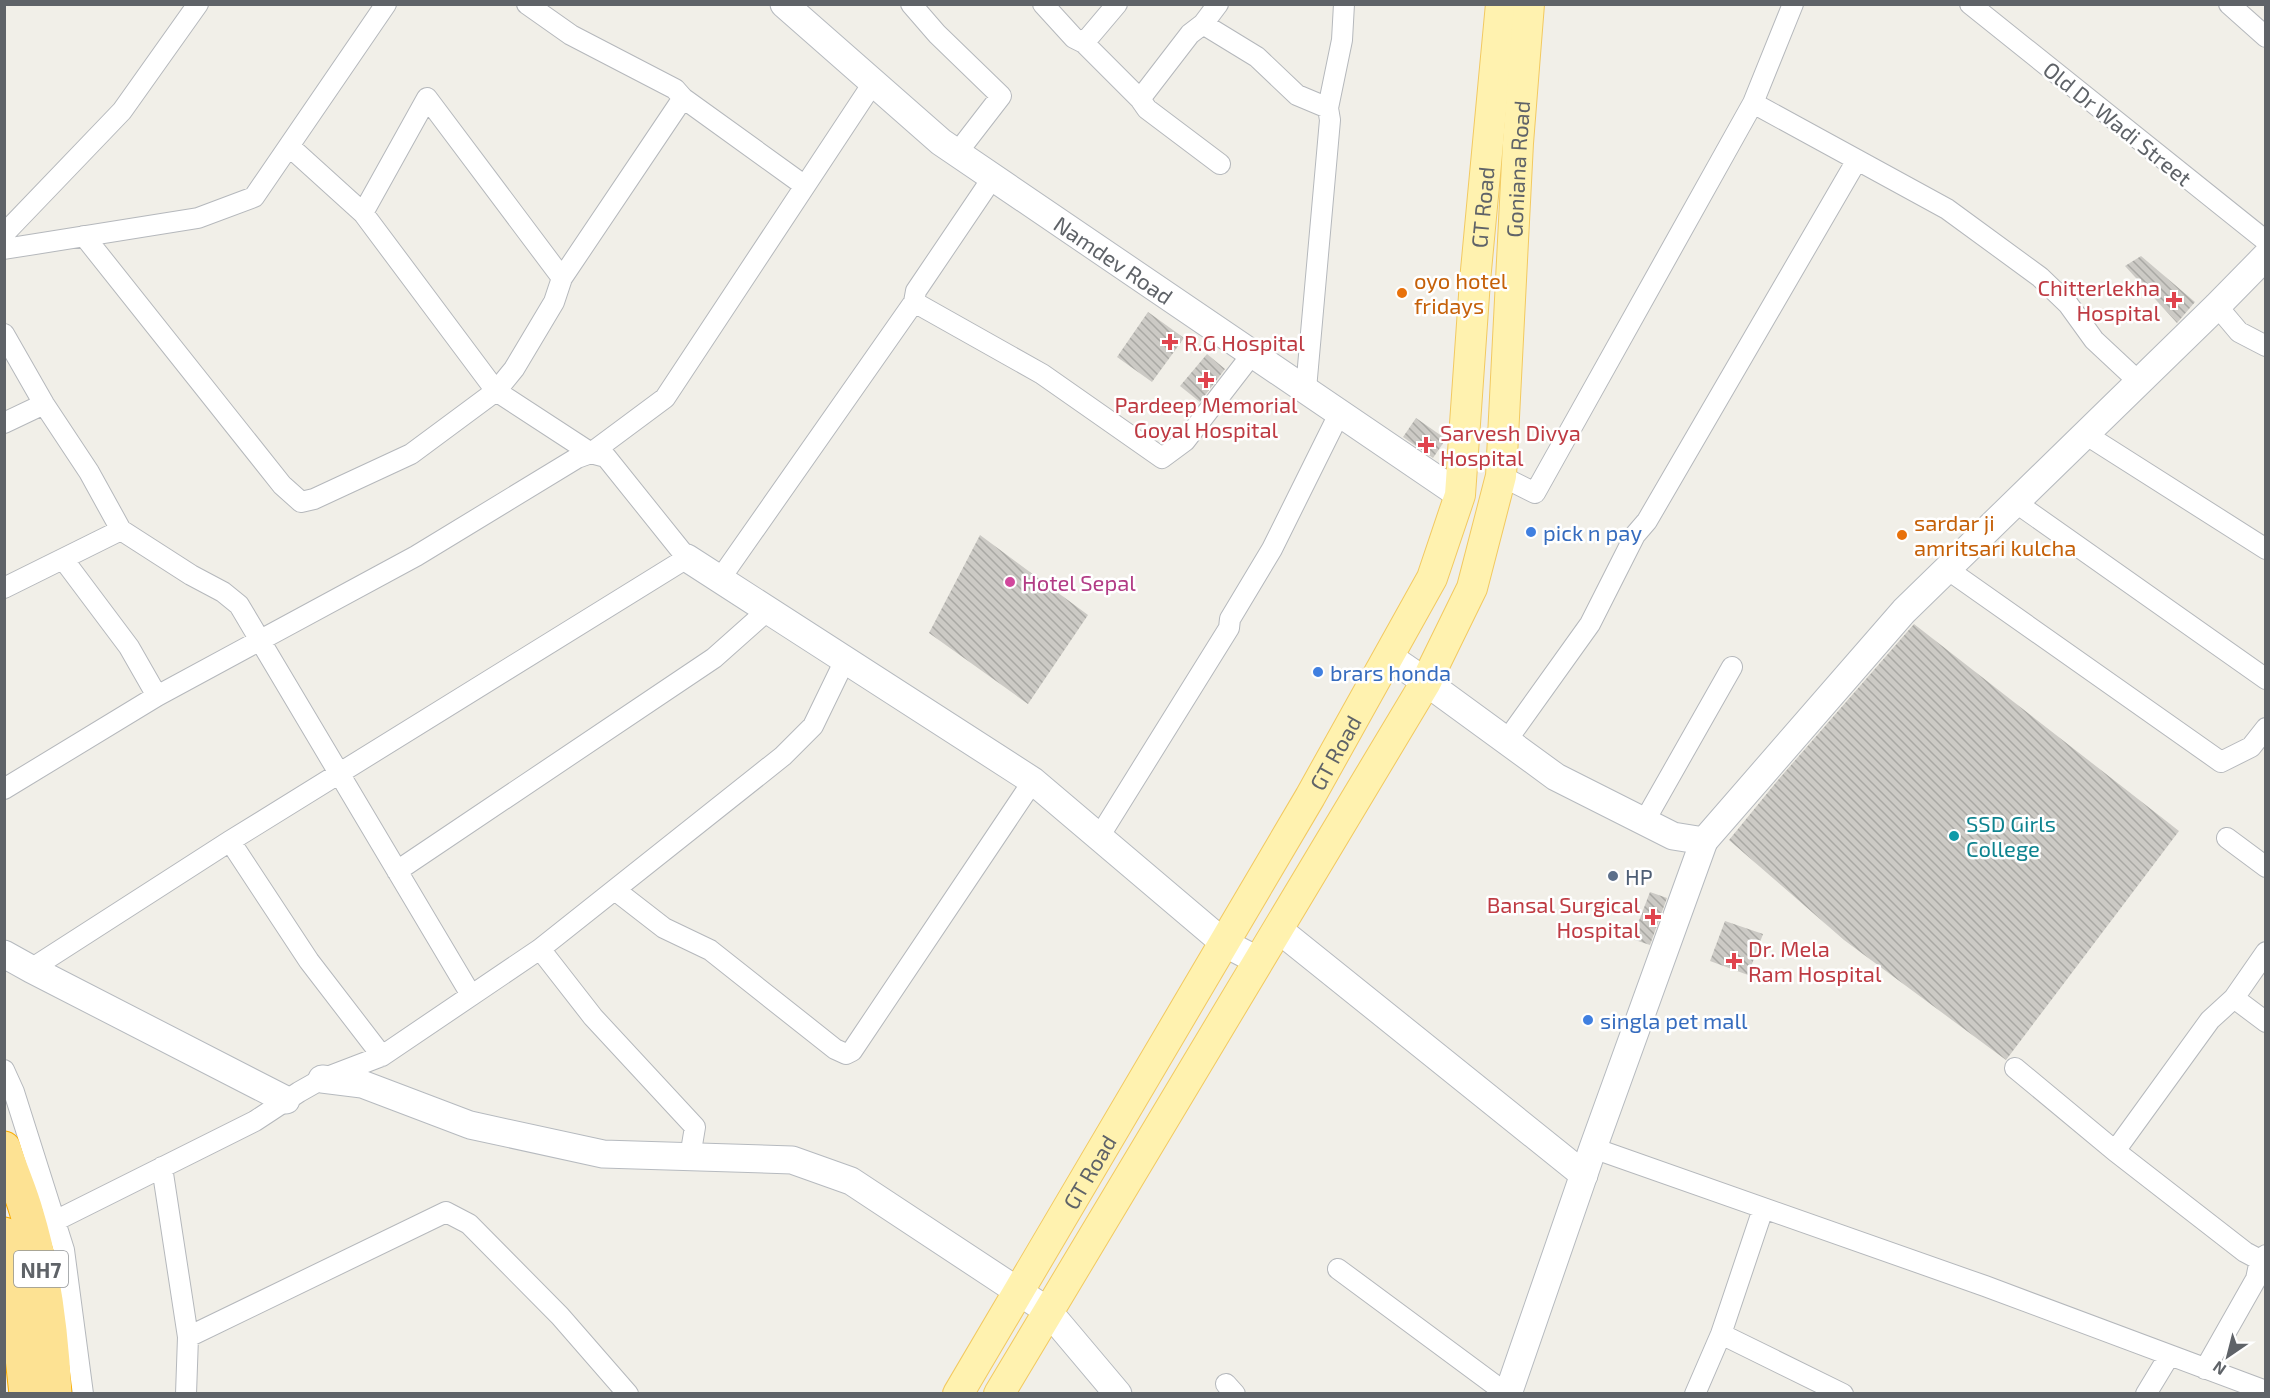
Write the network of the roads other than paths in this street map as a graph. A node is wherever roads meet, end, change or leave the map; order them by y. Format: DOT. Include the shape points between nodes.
graph roads {
  1 [pos="198,4"];
  2 [pos="386,4"];
  3 [pos="527,4"];
  4 [pos="783,4"];
  5 [pos="911,4"];
  6 [pos="1043,4"];
  7 [pos="1117,4"];
  8 [pos="1218,4"];
  9 [pos="1344,4"];
  10 [pos="1501,4"];
  11 [pos="1529,4"];
  12 [pos="1793,4"];
  13 [pos="1970,4"];
  14 [pos="2229,4"];
  15 [pos="1203,24"];
  16 [pos="2265,37"];
  17 [pos="1084,43"];
  18 [pos="873,83"];
  19 [pos="683,98"];
  20 [pos="1140,99"];
  21 [pos="1753,103"];
  22 [pos="1328,108"];
  23 [pos="289,146"];
  24 [pos="957,153"];
  25 [pos="1857,160"];
  26 [pos="1220,165"];
  27 [pos="993,177"];
  28 [pos="805,186"];
  29 [pos="363,213"];
  30 [pos="4,234"];
  31 [pos="84,236"];
  32 [pos="2265,241"];
  33 [pos="4,249"];
  34 [pos="2265,256"];
  35 [pos="562,278"];
  36 [pos="914,302"];
  37 [pos="2217,306"];
  38 [pos="4,333"];
  39 [pos="2265,346"];
  40 [pos="1253,353"];
  41 [pos="2139,382"];
  42 [pos="1306,389"];
  43 [pos="496,391"];
  44 [pos="44,404"];
  45 [pos="1340,412"];
  46 [pos="4,423"];
  47 [pos="2085,434"];
  48 [pos="591,453"];
  49 [pos="1501,476"];
  50 [pos="1460,495"];
  51 [pos="2015,502"];
  52 [pos="121,530"];
  53 [pos="2265,549"];
  54 [pos="687,558"];
  55 [pos="63,559"];
  56 [pos="1947,569"];
  57 [pos="720,579"];
  58 [pos="4,588"];
  59 [pos="768,610"];
  60 [pos="261,640"];
  61 [pos="1388,656"];
  62 [pos="845,660"];
  63 [pos="1732,667"];
  64 [pos="2265,679"];
  65 [pos="1426,682"];
  66 [pos="157,696"];
  67 [pos="2265,728"];
  68 [pos="1507,740"];
  69 [pos="339,773"];
  70 [pos="1033,781"];
  71 [pos="4,789"];
  72 [pos="1644,822"];
  73 [pos="1099,837"];
  74 [pos="2227,838"];
  75 [pos="230,841"];
  76 [pos="1704,841"];
  77 [pos="2265,867"];
  78 [pos="397,871"];
  79 [pos="615,891"];
  80 [pos="1278,929"];
  81 [pos="1224,943"];
  82 [pos="540,949"];
  83 [pos="2265,952"];
  84 [pos="4,954"];
  85 [pos="1259,961"];
  86 [pos="31,969"];
  87 [pos="471,994"];
  88 [pos="2234,998"];
  89 [pos="2265,1022"];
  90 [pos="382,1056"];
  91 [pos="2015,1068"];
  92 [pos="4,1070"];
  93 [pos="322,1079"];
  94 [pos="286,1100"];
  95 [pos="4,1148"];
  96 [pos="1593,1148"];
  97 [pos="2115,1151"];
  98 [pos="690,1157"];
  99 [pos="162,1167"];
  100 [pos="1584,1175"];
  101 [pos="1762,1209"];
  102 [pos="55,1221"];
  103 [pos="4,1234"];
  104 [pos="2263,1257"];
  105 [pos="1338,1269"];
  106 [pos="1018,1291"];
  107 [pos="1048,1311"];
  108 [pos="1721,1334"];
  109 [pos="188,1337"];
  110 [pos="2169,1356"];
  111 [pos="2205,1369"];
  112 [pos="2265,1391"];
  113 [pos="26,1394"];
  114 [pos="56,1394"];
  115 [pos="83,1394"];
  116 [pos="186,1394"];
  117 [pos="628,1394"];
  118 [pos="958,1394"];
  119 [pos="999,1394"];
  120 [pos="1118,1394"];
  121 [pos="1508,1394"];
  122 [pos="1695,1394"];
  123 [pos="1844,1394"];
  124 [pos="2146,1394"];
  1 -- 30 [label="street" via="122,111"];
  2 -- 23 [label="street"];
  3 -- 19 [label="street" via="571,35 675,89"];
  4 -- 18 [label="street, Namdev Road"];
  5 -- 24 [label="street" via="1000,96"];
  6 -- 17 [label="street" via="1074,38"];
  7 -- 17 [label="street"];
  8 -- 15 [label="street"];
  9 -- 22 [label="street" via="1342,40"];
  10 -- 50 [label="main road, GT Road"];
  11 -- 49 [label="main road, Goniana Road"];
  12 -- 21 [label="street"];
  13 -- 32 [label="street, Old Dr Wadi Street"];
  14 -- 16 [label="street"];
  15 -- 20 [label="street" via="1190,34"];
  15 -- 22 [label="street" via="1257,57 1297,95"];
  17 -- 20 [label="street"];
  18 -- 24 [label="street, Namdev Road"];
  18 -- 28 [label="street"];
  19 -- 28 [label="street"];
  19 -- 35 [label="street"];
  20 -- 26 [label="street" via="1147,110"];
  21 -- 25 [label="street"];
  21 -- 49 [label="street" via="1535,493"];
  22 -- 42 [label="street"];
  23 -- 29 [label="street"];
  23 -- 31 [label="street" via="254,197 198,218"];
  24 -- 27 [label="street, Namdev Road"];
  25 -- 41 [label="street" via="1947,209 2040,277 2068,304 2094,340"];
  25 -- 68 [label="street" via="1653,511 1635,535 1590,624"];
  27 -- 36 [label="street" via="916,291"];
  27 -- 40 [label="street, Namdev Road"];
  28 -- 48 [label="street" via="665,398"];
  29 -- 35 [label="street" via="427,98"];
  29 -- 43 [label="street"];
  31 -- 33 [label="street"];
  31 -- 43 [label="street" via="282,485 301,502 411,454"];
  34 -- 37 [label="street"];
  35 -- 43 [label="street" via="554,302 514,369"];
  36 -- 40 [label="street" via="1042,374 1162,458 1185,441"];
  36 -- 57 [label="street"];
  37 -- 39 [label="street" via="2239,332"];
  37 -- 41 [label="street"];
  38 -- 44 [label="street"];
  40 -- 42 [label="street, Namdev Road"];
  41 -- 47 [label="street"];
  42 -- 45 [label="street, Namdev Road"];
  43 -- 48 [label="street"];
  44 -- 46 [label="street"];
  44 -- 52 [label="street"];
  45 -- 50 [label="street, Namdev Road"];
  45 -- 73 [label="street" via="1272,549 1230,619 1229,628"];
  47 -- 51 [label="street"];
  47 -- 53 [label="street"];
  48 -- 54 [label="street" via="606,457"];
  48 -- 60 [label="street" via="416,556"];
  49 -- 65 [label="main road, Goniana Road" via="1472,588"];
  50 -- 61 [label="main road, GT Road" via="1432,578"];
  51 -- 56 [label="street"];
  51 -- 64 [label="street"];
  52 -- 55 [label="street"];
  52 -- 60 [label="street" via="231,597"];
  54 -- 57 [label="street"];
  54 -- 69 [label="street"];
  55 -- 58 [label="street"];
  55 -- 66 [label="street" via="129,647"];
  56 -- 67 [label="street" via="2221,762 2251,747"];
  56 -- 76 [label="street" via="1904,611"];
  57 -- 59 [label="street"];
  59 -- 62 [label="street"];
  59 -- 78 [label="street" via="714,657"];
  60 -- 66 [label="street"];
  60 -- 69 [label="street"];
  61 -- 65 [label="street"];
  61 -- 81 [label="main road, GT Road"];
  62 -- 70 [label="street"];
  62 -- 79 [label="street" via="813,726"];
  63 -- 72 [label="street"];
  65 -- 68 [label="street"];
  65 -- 80 [label="main road, GT Road"];
  66 -- 71 [label="street"];
  68 -- 72 [label="street" via="1556,777"];
  69 -- 75 [label="street"];
  69 -- 78 [label="street"];
  70 -- 73 [label="street"];
  70 -- 79 [label="street" via="852,1051 846,1054 710,950 664,928"];
  72 -- 76 [label="street" via="1674,836"];
  73 -- 81 [label="street"];
  74 -- 77 [label="street"];
  75 -- 86 [label="street"];
  75 -- 90 [label="street" via="309,961"];
  76 -- 96 [label="street"];
  78 -- 87 [label="street"];
  79 -- 82 [label="street"];
  80 -- 85 [label="main road, GT Road"];
  80 -- 100 [label="street"];
  81 -- 85 [label="street"];
  81 -- 106 [label="main road, GT Road"];
  82 -- 87 [label="street"];
  82 -- 98 [label="street" via="593,1017 695,1127"];
  83 -- 88 [label="street"];
  84 -- 86 [label="street"];
  85 -- 107 [label="main road, GT Road"];
  86 -- 94 [label="street"];
  87 -- 90 [label="street"];
  88 -- 89 [label="street"];
  88 -- 97 [label="street" via="2210,1020"];
  90 -- 93 [label="street"];
  91 -- 97 [label="street"];
  92 -- 102 [label="street"];
  93 -- 94 [label="street"];
  93 -- 98 [label="street" via="362,1084 471,1125 603,1154"];
  94 -- 99 [label="street" via="255,1121"];
  95 -- 114 [label="highway, NH7" via="43,1275"];
  96 -- 100 [label="street"];
  96 -- 101 [label="street"];
  97 -- 104 [label="street" via="2245,1252"];
  98 -- 106 [label="street" via="792,1160 851,1181"];
  99 -- 102 [label="street"];
  99 -- 109 [label="street"];
  100 -- 121 [label="street"];
  101 -- 108 [label="street"];
  101 -- 110 [label="street" via="1985,1286"];
  102 -- 115 [label="street" via="64,1250"];
  103 -- 113 [label="highway, NH7" via="11,1257"];
  104 -- 111 [label="street" via="2256,1279"];
  105 -- 121 [label="street"];
  106 -- 107 [label="street"];
  106 -- 118 [label="main road, GT Road"];
  107 -- 119 [label="main road, GT Road"];
  107 -- 120 [label="street"];
  108 -- 122 [label="street"];
  108 -- 123 [label="street"];
  109 -- 116 [label="street"];
  109 -- 117 [label="street" via="446,1212 469,1224 560,1316"];
  110 -- 111 [label="street"];
  110 -- 124 [label="street"];
  111 -- 112 [label="street"];
}
